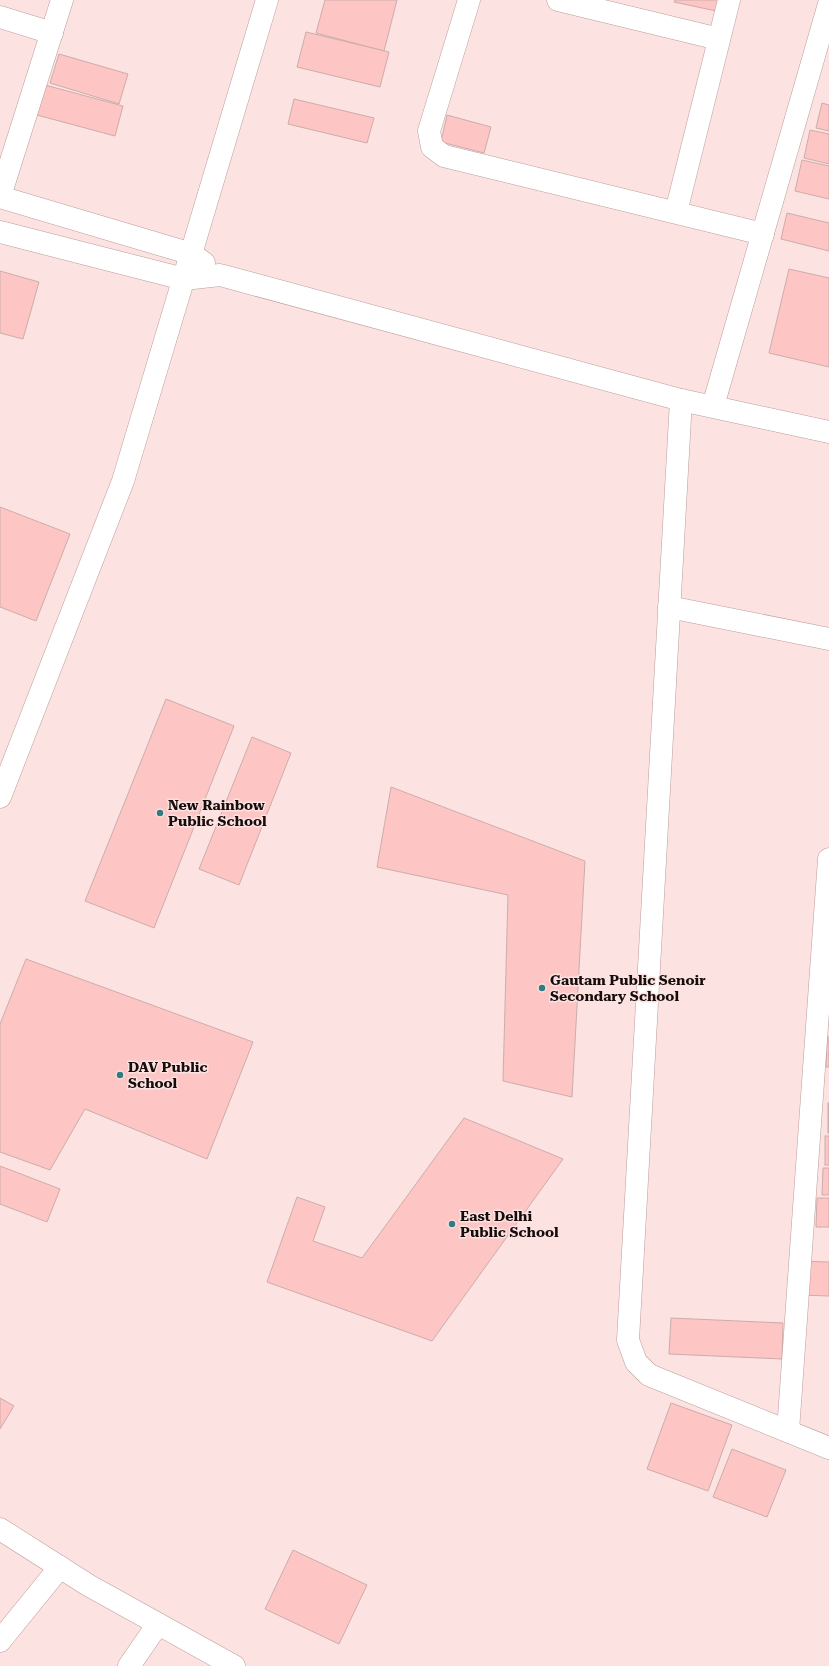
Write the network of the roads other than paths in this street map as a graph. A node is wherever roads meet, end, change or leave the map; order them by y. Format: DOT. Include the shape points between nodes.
graph roads {
  1 [pos="62,0"];
  2 [pos="267,0"];
  3 [pos="469,0"];
  4 [pos="558,0"];
  5 [pos="729,0"];
  6 [pos="829,4"];
  7 [pos="0,17"];
  8 [pos="52,32"];
  9 [pos="719,39"];
  10 [pos="0,197"];
  11 [pos="676,212"];
  12 [pos="0,232"];
  13 [pos="763,234"];
  14 [pos="192,254"];
  15 [pos="220,275"];
  16 [pos="184,279"];
  17 [pos="681,400"];
  18 [pos="713,406"];
  19 [pos="829,432"];
  20 [pos="669,607"];
  21 [pos="829,639"];
  22 [pos="0,797"];
  23 [pos="829,859"];
  24 [pos="824,989"];
  25 [pos="788,1431"];
  26 [pos="829,1448"];
  27 [pos="0,1529"];
  28 [pos="60,1567"];
  29 [pos="158,1624"];
  30 [pos="0,1641"];
  31 [pos="129,1666"];
  32 [pos="234,1666"];
  1 -- 8 [label="street"];
  2 -- 14 [label="street"];
  3 -- 11 [label="street" via="428,131 432,147 444,156"];
  4 -- 9 [label="street"];
  5 -- 9 [label="street"];
  6 -- 13 [label="street"];
  7 -- 8 [label="street"];
  8 -- 10 [label="street"];
  9 -- 11 [label="street"];
  10 -- 14 [label="street"];
  11 -- 13 [label="street"];
  12 -- 16 [label="street"];
  13 -- 18 [label="street"];
  14 -- 15 [label="street"];
  14 -- 16 [label="street"];
  15 -- 16 [label="street"];
  15 -- 17 [label="street"];
  16 -- 22 [label="street" via="124,481"];
  17 -- 18 [label="street"];
  17 -- 20 [label="street"];
  18 -- 19 [label="street"];
  20 -- 21 [label="street"];
  20 -- 25 [label="street" via="628,1340 636,1362 649,1375"];
  23 -- 24 [label="street"];
  24 -- 25 [label="street"];
  25 -- 26 [label="street"];
  27 -- 28 [label="street"];
  28 -- 29 [label="street"];
  28 -- 30 [label="street"];
  29 -- 31 [label="street"];
  29 -- 32 [label="street"];
}
